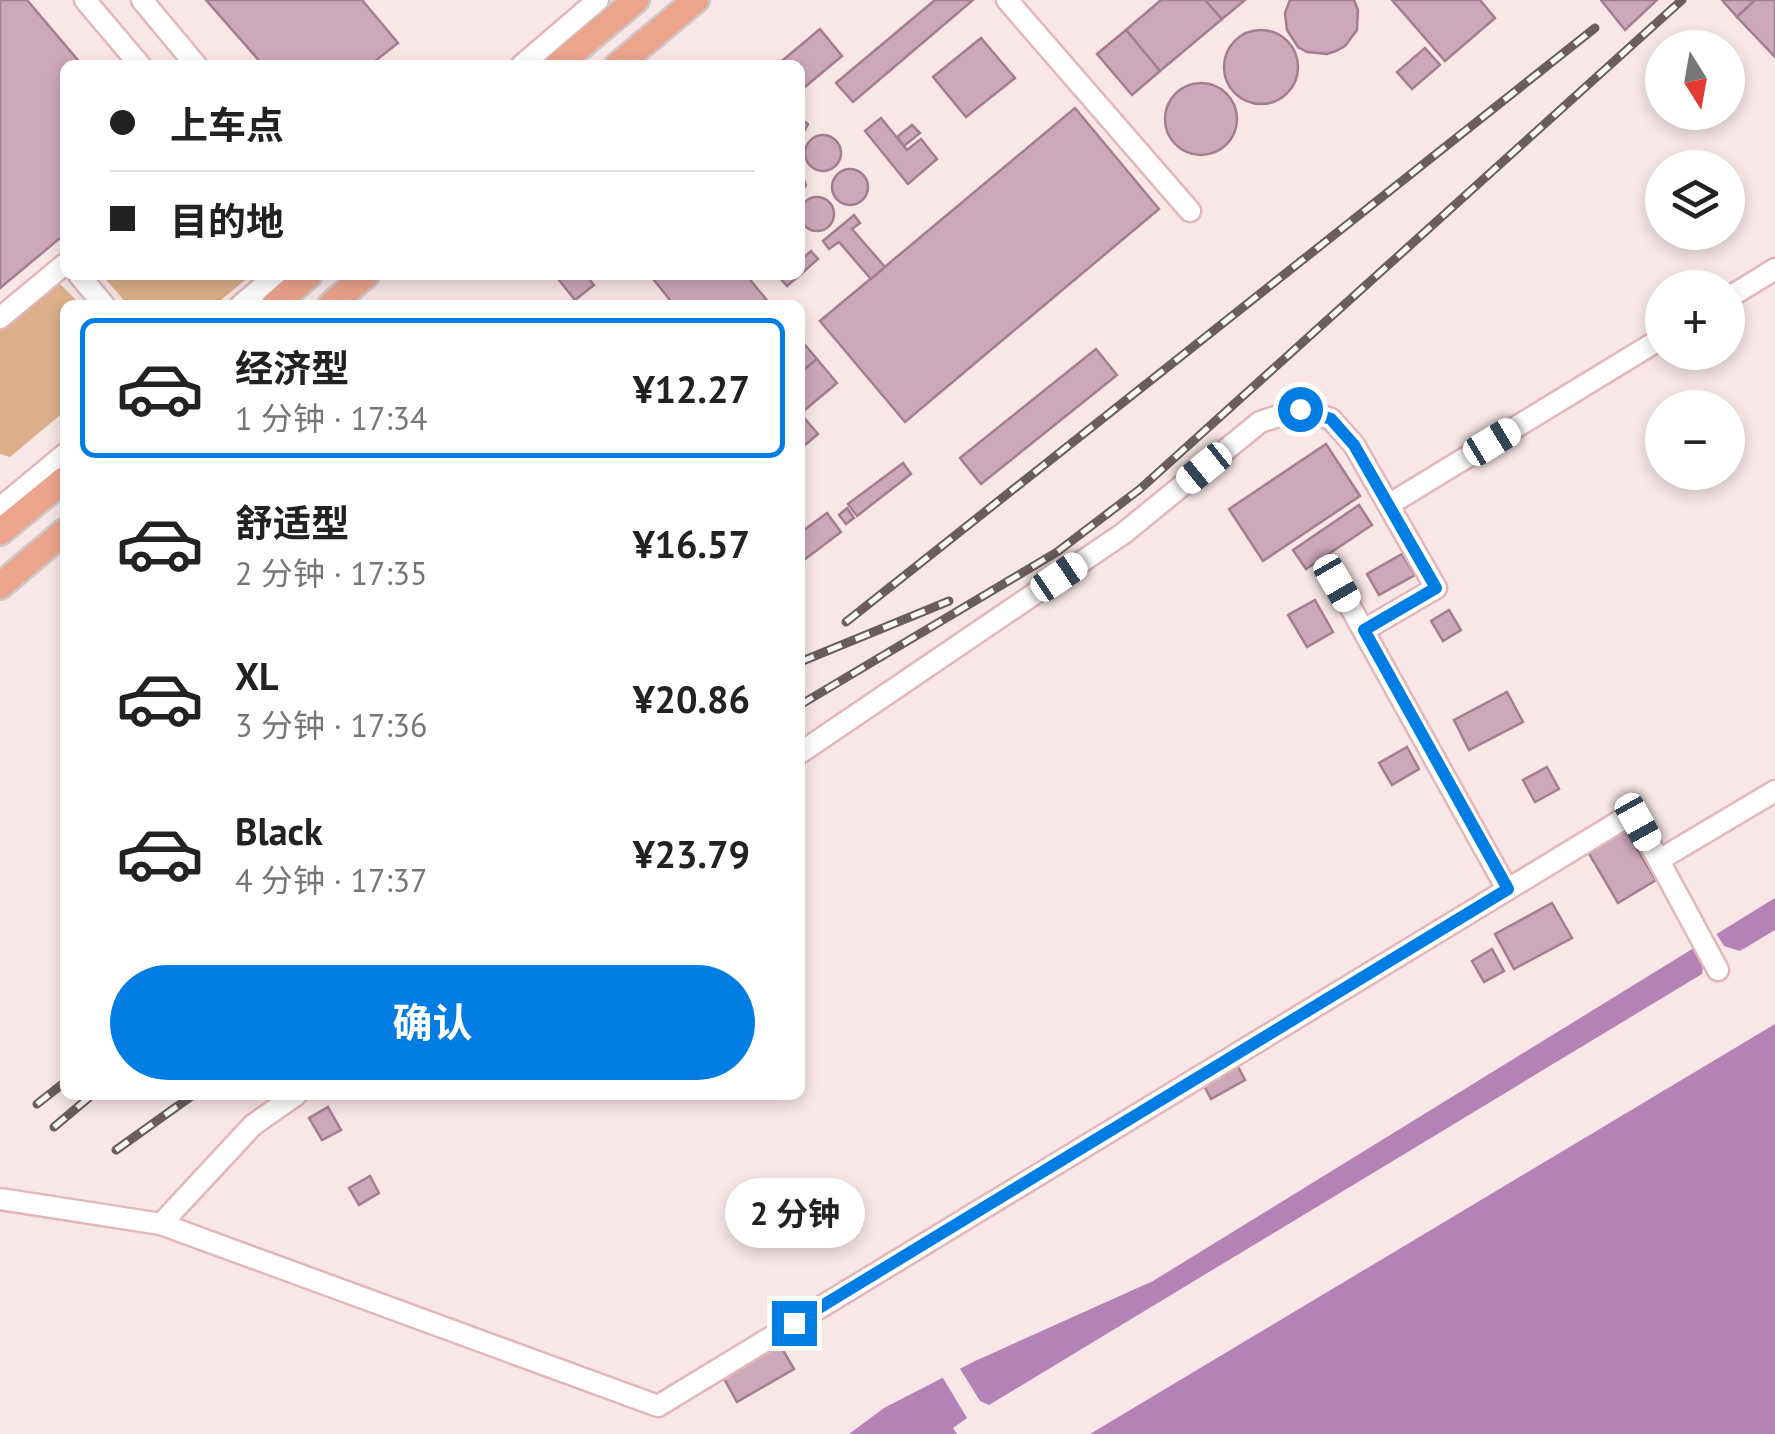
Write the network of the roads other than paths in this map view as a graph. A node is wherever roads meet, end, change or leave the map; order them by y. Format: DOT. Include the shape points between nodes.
graph roads {
  1 [pos="85,0"];
  2 [pos="142,0"];
  3 [pos="598,0"];
  4 [pos="636,0"];
  5 [pos="696,0"];
  6 [pos="1007,0"];
  7 [pos="136,60"];
  8 [pos="192,60"];
  9 [pos="528,60"];
  10 [pos="564,60"];
  11 [pos="624,60"];
  12 [pos="1190,211"];
  13 [pos="60,268"];
  14 [pos="1775,269"];
  15 [pos="83,280"];
  16 [pos="270,280"];
  17 [pos="303,280"];
  18 [pos="360,280"];
  19 [pos="1745,288"];
  20 [pos="100,300"];
  21 [pos="248,300"];
  22 [pos="280,300"];
  23 [pos="337,300"];
  24 [pos="0,318"];
  25 [pos="1645,348"];
  26 [pos="60,458"];
  27 [pos="60,483"];
  28 [pos="1390,504"];
  29 [pos="1,505"];
  30 [pos="0,532"];
  31 [pos="60,536"];
  32 [pos="1337,583"];
  33 [pos="0,586"];
  34 [pos="1364,630"];
  35 [pos="805,750"];
  36 [pos="1775,791"];
  37 [pos="1659,860"];
  38 [pos="1508,889"];
  39 [pos="1718,970"];
  40 [pos="289,1100"];
  41 [pos="0,1198"];
  42 [pos="161,1224"];
  1 -- 7 [label="street"];
  2 -- 8 [label="street"];
  3 -- 9 [label="street"];
  4 -- 10 [label="main road"];
  5 -- 11 [label="main road"];
  6 -- 12 [label="street"];
  13 -- 24 [label="street"];
  14 -- 19 [label="street"];
  15 -- 20 [label="street"];
  16 -- 21 [label="street"];
  17 -- 22 [label="main road"];
  18 -- 23 [label="main road"];
  25 -- 28 [label="street"];
  26 -- 29 [label="street"];
  27 -- 30 [label="main road"];
  28 -- 34 [label="street" via="1436,588"];
  28 -- 35 [label="street" via="1331,419 1300,409 1260,422 1124,533"];
  31 -- 33 [label="main road"];
  32 -- 34 [label="street"];
  34 -- 38 [label="street"];
  36 -- 37 [label="street"];
  37 -- 38 [label="street" via="1630,815"];
  37 -- 39 [label="street"];
  38 -- 42 [label="street" via="658,1406"];
  40 -- 42 [label="street" via="253,1124"];
  41 -- 42 [label="street"];
}
